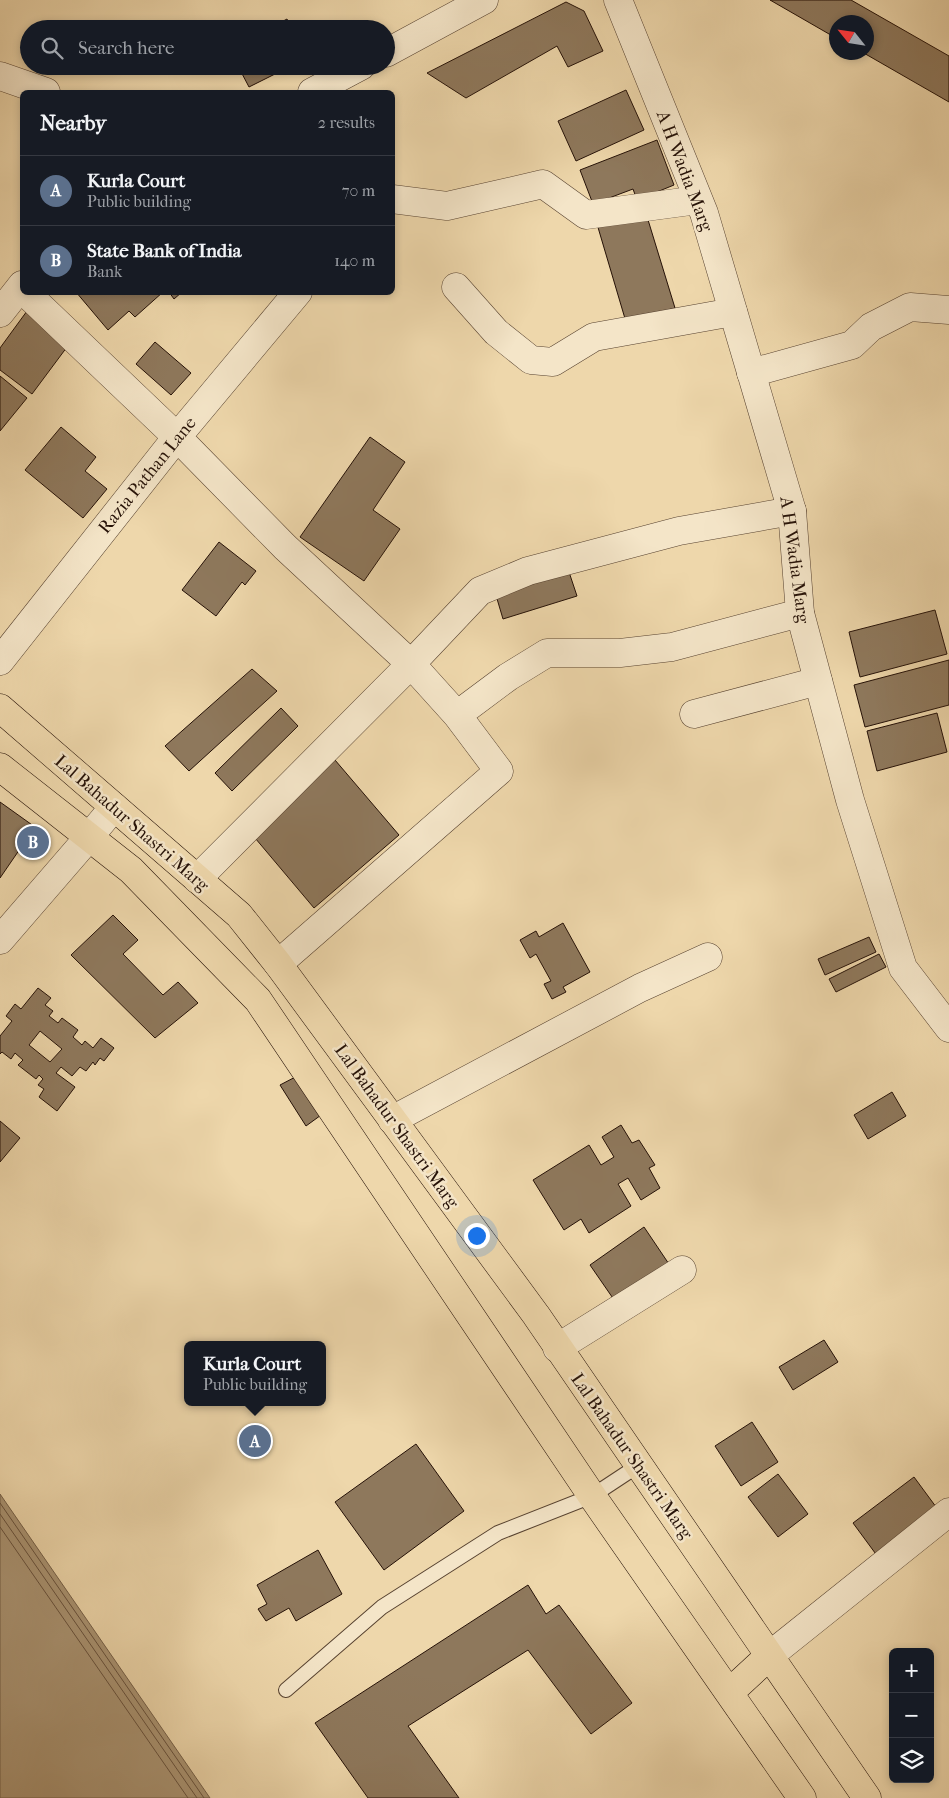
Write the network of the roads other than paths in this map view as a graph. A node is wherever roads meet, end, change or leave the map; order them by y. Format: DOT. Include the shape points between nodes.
graph roads {
  1 [pos="484,0"];
  2 [pos="618,0"];
  3 [pos="395,48"];
  4 [pos="344,75"];
  5 [pos="0,76"];
  6 [pos="40,90"];
  7 [pos="316,90"];
  8 [pos="395,199"];
  9 [pos="698,200"];
  10 [pos="456,287"];
  11 [pos="20,291"];
  12 [pos="28,295"];
  13 [pos="296,295"];
  14 [pos="949,310"];
  15 [pos="733,312"];
  16 [pos="0,313"];
  17 [pos="751,373"];
  18 [pos="177,438"];
  19 [pos="792,511"];
  20 [pos="800,613"];
  21 [pos="0,661"];
  22 [pos="411,664"];
  23 [pos="818,681"];
  24 [pos="0,708"];
  25 [pos="694,714"];
  26 [pos="457,715"];
  27 [pos="0,767"];
  28 [pos="114,806"];
  29 [pos="90,837"];
  30 [pos="198,879"];
  31 [pos="0,940"];
  32 [pos="708,956"];
  33 [pos="278,964"];
  34 [pos="949,1028"];
  35 [pos="392,1120"];
  36 [pos="682,1270"];
  37 [pos="558,1348"];
  38 [pos="639,1465"];
  39 [pos="592,1496"];
  40 [pos="949,1512"];
  41 [pos="770,1656"];
  42 [pos="286,1690"];
  43 [pos="729,1693"];
  44 [pos="802,1798"];
  45 [pos="868,1798"];
  1 -- 3 [label="street"];
  2 -- 9 [label="street, A H Wadia Marg"];
  4 -- 7 [label="street"];
  5 -- 6 [label="street"];
  8 -- 9 [label="street" via="447,206 543,184 586,215"];
  9 -- 15 [label="street, A H Wadia Marg"];
  10 -- 15 [label="street" via="496,332 531,360 546,362 553,362 594,337"];
  11 -- 16 [label="street"];
  12 -- 18 [label="street"];
  13 -- 18 [label="street, Razia Pathan Lane"];
  14 -- 17 [label="street" via="910,307 871,327 852,345"];
  15 -- 17 [label="street, A H Wadia Marg"];
  17 -- 19 [label="street, A H Wadia Marg"];
  18 -- 21 [label="street, Razia Pathan Lane"];
  18 -- 22 [label="street" via="285,547"];
  19 -- 20 [label="street, A H Wadia Marg"];
  19 -- 22 [label="street" via="679,531 528,571 480,591"];
  20 -- 23 [label="street, A H Wadia Marg"];
  20 -- 26 [label="street" via="672,647 620,653 547,654 508,677"];
  22 -- 26 [label="street"];
  22 -- 30 [label="street"];
  23 -- 25 [label="street"];
  23 -- 34 [label="street, A H Wadia Marg" via="850,800 903,968"];
  24 -- 28 [label="main road, Lal Bahadur Shastri Marg"];
  26 -- 33 [label="street" via="499,771"];
  27 -- 29 [label="main road, Lal Bahadur Shastri Marg"];
  28 -- 29 [label="street"];
  28 -- 30 [label="main road, Lal Bahadur Shastri Marg"];
  29 -- 31 [label="street"];
  29 -- 39 [label="main road, Lal Bahadur Shastri Marg" via="131,870 258,1000"];
  30 -- 33 [label="main road, Lal Bahadur Shastri Marg" via="239,915"];
  32 -- 35 [label="street"];
  33 -- 35 [label="main road, Lal Bahadur Shastri Marg"];
  35 -- 37 [label="main road, Lal Bahadur Shastri Marg"];
  36 -- 37 [label="street"];
  37 -- 38 [label="main road, Lal Bahadur Shastri Marg"];
  38 -- 39 [label="lane"];
  38 -- 41 [label="main road, Lal Bahadur Shastri Marg"];
  39 -- 42 [label="lane" via="498,1533 382,1607"];
  39 -- 43 [label="main road, Lal Bahadur Shastri Marg"];
  40 -- 41 [label="street"];
  41 -- 43 [label="main road"];
  41 -- 45 [label="main road, Lal Bahadur Shastri Marg"];
  43 -- 44 [label="main road, Lal Bahadur Shastri Marg"];
}
